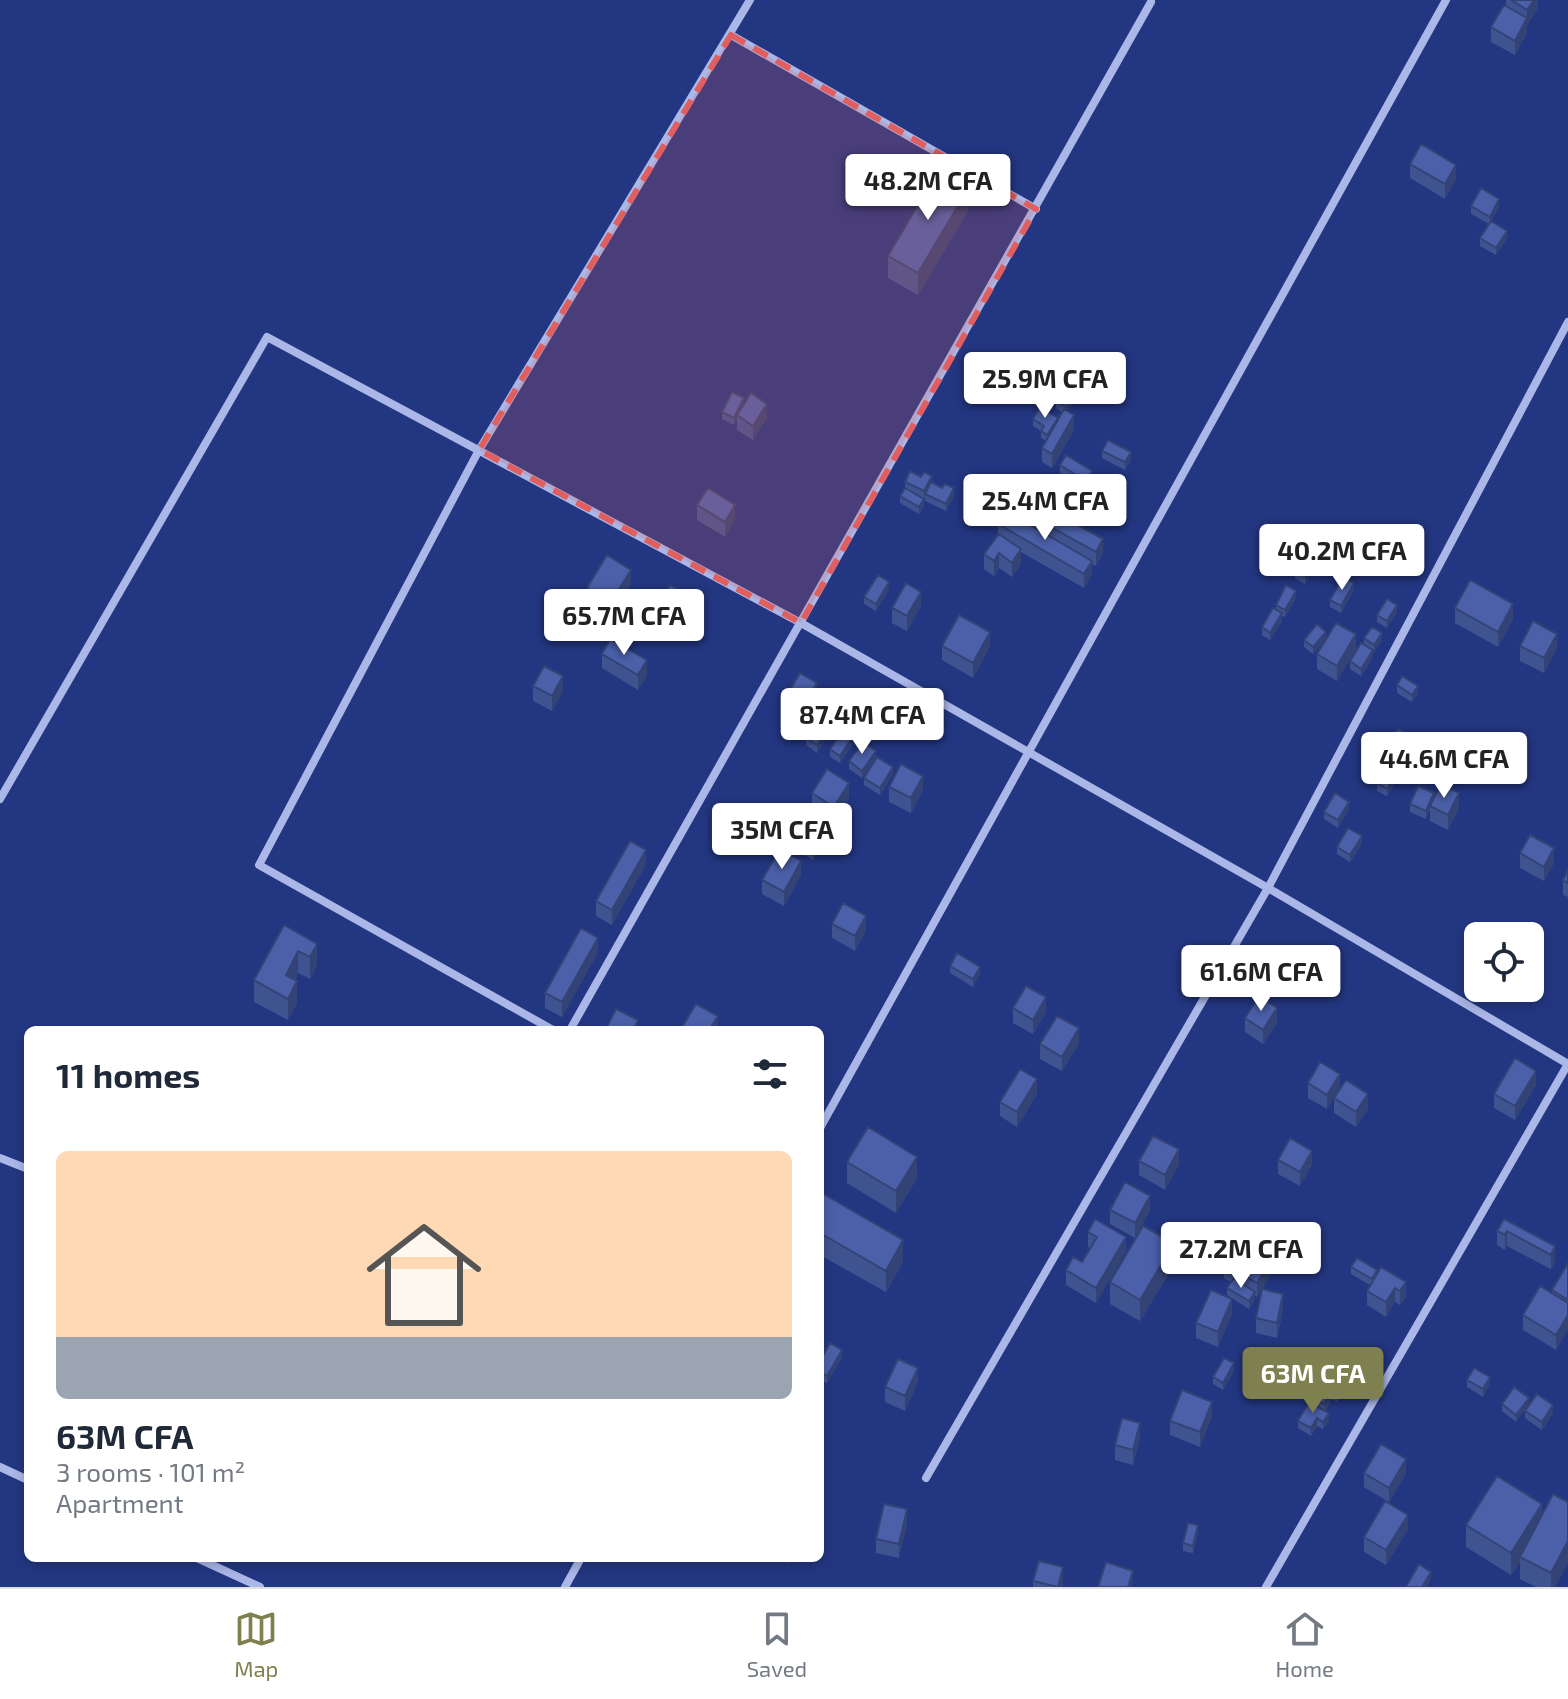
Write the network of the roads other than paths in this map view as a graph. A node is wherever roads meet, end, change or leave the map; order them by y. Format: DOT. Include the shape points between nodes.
graph roads {
  1 [pos="750,0"];
  2 [pos="1446,0"];
  3 [pos="1151,2"];
  4 [pos="731,35"];
  5 [pos="1036,209"];
  6 [pos="1568,322"];
  7 [pos="479,450"];
  8 [pos="801,623"];
  9 [pos="1030,752"];
  10 [pos="0,799"];
  11 [pos="1268,888"];
  12 [pos="546,1026"];
  13 [pos="572,1026"];
  14 [pos="1568,1064"];
  15 [pos="824,1121"];
  16 [pos="0,1158"];
  17 [pos="24,1167"];
  18 [pos="0,1467"];
  19 [pos="24,1478"];
  20 [pos="926,1478"];
  21 [pos="205,1562"];
  22 [pos="579,1562"];
  23 [pos="248,1585"];
  24 [pos="260,1587"];
  25 [pos="565,1587"];
  26 [pos="1266,1587"];
  1 -- 4 [label="street"];
  2 -- 9 [label="street"];
  3 -- 5 [label="street"];
  4 -- 5 [label="street"];
  4 -- 7 [label="street"];
  5 -- 8 [label="street"];
  6 -- 11 [label="street"];
  7 -- 8 [label="street"];
  7 -- 10 [label="street" via="267,337"];
  7 -- 12 [label="street" via="259,865"];
  8 -- 9 [label="street"];
  8 -- 13 [label="street"];
  9 -- 11 [label="street"];
  9 -- 15 [label="street"];
  11 -- 14 [label="street"];
  11 -- 20 [label="street"];
  14 -- 26 [label="street"];
  16 -- 17 [label="street"];
  18 -- 19 [label="street"];
  21 -- 23 [label="street"];
  22 -- 25 [label="street"];
  23 -- 24 [label="street"];
}
